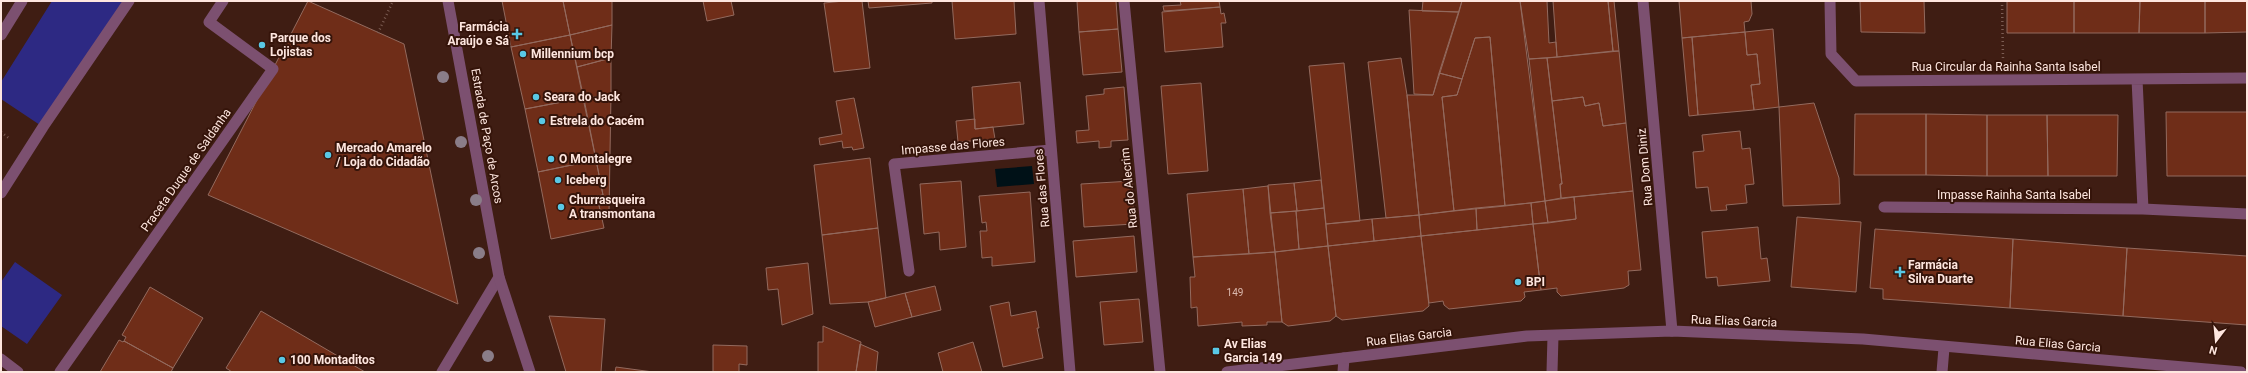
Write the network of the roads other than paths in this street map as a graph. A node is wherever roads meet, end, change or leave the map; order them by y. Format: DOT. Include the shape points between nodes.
graph roads {
  1 [pos="22,1"];
  2 [pos="129,1"];
  3 [pos="223,1"];
  4 [pos="448,1"];
  5 [pos="1039,1"];
  6 [pos="1124,1"];
  7 [pos="1643,1"];
  8 [pos="1830,1"];
  9 [pos="1,35"];
  10 [pos="2247,78"];
  11 [pos="2137,79"];
  12 [pos="1051,150"];
  13 [pos="1,193"];
  14 [pos="1884,207"];
  15 [pos="2143,209"];
  16 [pos="2247,214"];
  17 [pos="909,272"];
  18 [pos="499,277"];
  19 [pos="1672,331"];
  20 [pos="1553,336"];
  21 [pos="1944,348"];
  22 [pos="1344,358"];
  23 [pos="1,359"];
  24 [pos="18,372"];
  25 [pos="60,372"];
  26 [pos="442,372"];
  27 [pos="530,372"];
  28 [pos="1070,372"];
  29 [pos="1160,372"];
  30 [pos="1227,372"];
  31 [pos="1343,372"];
  32 [pos="1552,372"];
  33 [pos="1942,372"];
  34 [pos="2241,372"];
  1 -- 9 [label="street"];
  2 -- 13 [label="street"];
  3 -- 25 [label="street, Praceta Duque de Saldanha" via="209,22 273,69"];
  4 -- 18 [label="street, Estrada de Paço de Arcos"];
  5 -- 12 [label="street, Rua das Flores"];
  6 -- 29 [label="street, Rua do Alecrim"];
  7 -- 19 [label="street, Rua Dom Diniz"];
  8 -- 11 [label="street, Rua Circular da Rainha Santa Isabel" via="1830,54 1856,81"];
  10 -- 11 [label="street, Rua Circular da Rainha Santa Isabel"];
  11 -- 15 [label="street"];
  12 -- 17 [label="street, Impasse das Flores" via="894,164"];
  12 -- 28 [label="street, Rua das Flores"];
  14 -- 15 [label="street, Impasse Rainha Santa Isabel"];
  15 -- 16 [label="street, Impasse Rainha Santa Isabel"];
  18 -- 26 [label="street"];
  18 -- 27 [label="street, Estrada de Paço de Arcos"];
  19 -- 20 [label="street, Rua Elias Garcia"];
  19 -- 21 [label="street, Rua Elias Garcia" via="1863,340"];
  20 -- 22 [label="street, Rua Elias Garcia" via="1527,336"];
  20 -- 32 [label="street"];
  21 -- 33 [label="street"];
  21 -- 34 [label="street, Rua Elias Garcia"];
  22 -- 30 [label="street, Rua Elias Garcia"];
  22 -- 31 [label="street"];
  23 -- 24 [label="street"];
}
